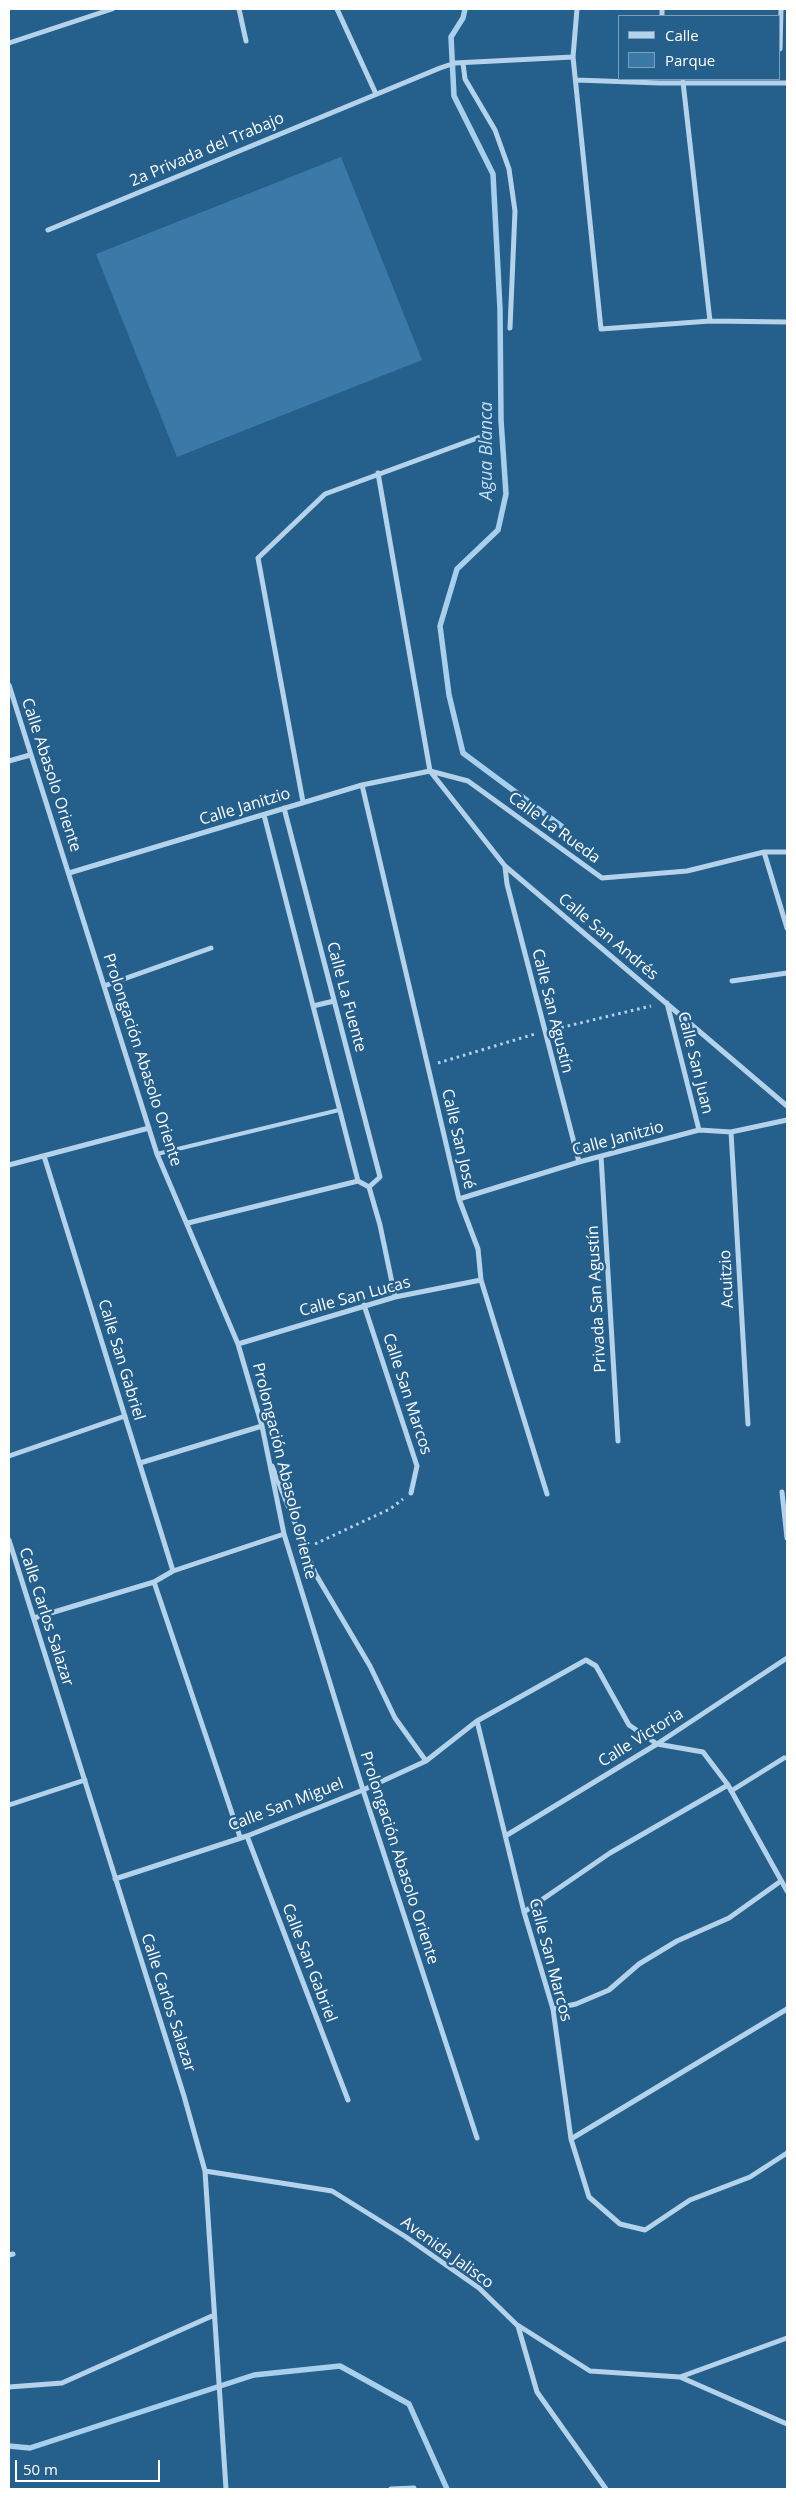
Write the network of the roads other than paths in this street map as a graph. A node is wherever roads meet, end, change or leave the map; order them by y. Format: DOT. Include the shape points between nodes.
graph roads {
  1 [pos="112,9"];
  2 [pos="239,9"];
  3 [pos="337,9"];
  4 [pos="577,9"];
  5 [pos="246,42"];
  6 [pos="9,43"];
  7 [pos="573,57"];
  8 [pos="464,63"];
  9 [pos="576,80"];
  10 [pos="659,81"];
  11 [pos="778,81"];
  12 [pos="682,82"];
  13 [pos="787,82"];
  14 [pos="376,94"];
  15 [pos="48,230"];
  16 [pos="710,322"];
  17 [pos="787,322"];
  18 [pos="510,328"];
  19 [pos="491,433"];
  20 [pos="378,473"];
  21 [pos="9,685"];
  22 [pos="30,755"];
  23 [pos="9,761"];
  24 [pos="430,771"];
  25 [pos="362,785"];
  26 [pos="303,802"];
  27 [pos="284,808"];
  28 [pos="264,816"];
  29 [pos="764,852"];
  30 [pos="787,852"];
  31 [pos="505,866"];
  32 [pos="69,873"];
  33 [pos="787,928"];
  34 [pos="210,948"];
  35 [pos="787,973"];
  36 [pos="732,981"];
  37 [pos="104,986"];
  38 [pos="334,1001"];
  39 [pos="667,1002"];
  40 [pos="313,1006"];
  41 [pos="787,1106"];
  42 [pos="340,1110"];
  43 [pos="787,1120"];
  44 [pos="149,1128"];
  45 [pos="699,1130"];
  46 [pos="731,1132"];
  47 [pos="157,1154"];
  48 [pos="44,1156"];
  49 [pos="601,1156"];
  50 [pos="579,1162"];
  51 [pos="9,1165"];
  52 [pos="358,1181"];
  53 [pos="368,1187"];
  54 [pos="458,1199"];
  55 [pos="188,1223"];
  56 [pos="481,1280"];
  57 [pos="395,1297"];
  58 [pos="364,1305"];
  59 [pos="238,1344"];
  60 [pos="125,1416"];
  61 [pos="748,1424"];
  62 [pos="262,1426"];
  63 [pos="618,1440"];
  64 [pos="267,1454"];
  65 [pos="9,1456"];
  66 [pos="140,1463"];
  67 [pos="782,1492"];
  68 [pos="411,1493"];
  69 [pos="546,1494"];
  70 [pos="284,1534"];
  71 [pos="787,1538"];
  72 [pos="9,1540"];
  73 [pos="173,1571"];
  74 [pos="154,1582"];
  75 [pos="34,1618"];
  76 [pos="787,1658"];
  77 [pos="477,1721"];
  78 [pos="657,1744"];
  79 [pos="784,1758"];
  80 [pos="426,1761"];
  81 [pos="85,1780"];
  82 [pos="728,1785"];
  83 [pos="363,1790"];
  84 [pos="731,1792"];
  85 [pos="9,1805"];
  86 [pos="507,1835"];
  87 [pos="247,1836"];
  88 [pos="240,1837"];
  89 [pos="115,1879"];
  90 [pos="781,1881"];
  91 [pos="787,1891"];
  92 [pos="524,1912"];
  93 [pos="787,2008"];
  94 [pos="553,2009"];
  95 [pos="348,2100"];
  96 [pos="478,2138"];
  97 [pos="571,2139"];
  98 [pos="787,2153"];
  99 [pos="204,2171"];
  100 [pos="212,2316"];
  101 [pos="518,2326"];
  102 [pos="787,2338"];
  103 [pos="680,2377"];
  104 [pos="9,2387"];
  105 [pos="787,2424"];
  106 [pos="414,2488"];
  107 [pos="226,2489"];
  108 [pos="391,2489"];
  109 [pos="606,2489"];
  1 -- 6 [label="street"];
  2 -- 5 [label="street"];
  3 -- 14 [label="street"];
  4 -- 7 [label="street"];
  7 -- 8 [label="street, 2a Privada del Trabajo"];
  7 -- 9 [label="street"];
  8 -- 14 [label="street, 2a Privada del Trabajo" via="440,68"];
  8 -- 18 [label="street" via="464,79 495,130 509,169 515,210"];
  9 -- 10 [label="street"];
  9 -- 16 [label="street" via="600,329"];
  10 -- 12 [label="street"];
  11 -- 12 [label="street"];
  11 -- 13 [label="street"];
  12 -- 16 [label="street"];
  14 -- 15 [label="street, 2a Privada del Trabajo"];
  16 -- 17 [label="street"];
  19 -- 20 [label="street"];
  20 -- 24 [label="street"];
  20 -- 26 [label="street" via="325,494 258,558"];
  21 -- 22 [label="street, Calle Abasolo Oriente"];
  22 -- 23 [label="street"];
  22 -- 32 [label="street, Calle Abasolo Oriente"];
  24 -- 25 [label="street, Calle Janitzio"];
  24 -- 29 [label="street, Calle La Rueda" via="468,780 602,878 687,871"];
  24 -- 31 [label="street, Calle San Andrés"];
  25 -- 26 [label="street, Calle Janitzio"];
  25 -- 54 [label="street, Calle San José"];
  26 -- 27 [label="street, Calle Janitzio"];
  27 -- 28 [label="street, Calle Janitzio"];
  27 -- 38 [label="street, Calle La Fuente"];
  28 -- 32 [label="street, Calle Janitzio"];
  28 -- 40 [label="street, Calle La Fuente"];
  29 -- 30 [label="street, Calle La Rueda"];
  29 -- 33 [label="street"];
  31 -- 39 [label="street, Calle San Andrés"];
  31 -- 50 [label="street, Calle San Agustín"];
  32 -- 37 [label="street, Prolongación Abasolo Oriente"];
  34 -- 37 [label="street"];
  35 -- 36 [label="street"];
  37 -- 44 [label="street, Prolongación Abasolo Oriente"];
  38 -- 40 [label="street"];
  38 -- 53 [label="street, Calle La Fuente" via="380,1178"];
  39 -- 41 [label="street, Calle San Andrés"];
  39 -- 45 [label="street, Calle San Juan"];
  40 -- 42 [label="street, Calle La Fuente"];
  42 -- 47 [label="lane"];
  42 -- 52 [label="street, Calle La Fuente"];
  43 -- 46 [label="street, Calle Janitzio"];
  44 -- 47 [label="street, Prolongación Abasolo Oriente"];
  44 -- 48 [label="street"];
  45 -- 46 [label="street, Calle Janitzio"];
  45 -- 49 [label="street, Calle Janitzio"];
  46 -- 61 [label="street, Acuitzio"];
  47 -- 55 [label="street, Prolongación Abasolo Oriente"];
  48 -- 51 [label="street"];
  48 -- 60 [label="street, Calle San Gabriel"];
  49 -- 50 [label="street, Calle Janitzio"];
  49 -- 63 [label="street, Privada San Agustín"];
  50 -- 54 [label="street, Calle Janitzio"];
  52 -- 53 [label="street"];
  52 -- 55 [label="street"];
  53 -- 57 [label="street" via="380,1225"];
  54 -- 56 [label="street, Calle San José" via="478,1249"];
  55 -- 59 [label="street, Prolongación Abasolo Oriente"];
  56 -- 57 [label="street, Calle San Lucas"];
  56 -- 69 [label="street, Calle San José"];
  57 -- 58 [label="street, Calle San Lucas"];
  58 -- 59 [label="street, Calle San Lucas"];
  58 -- 68 [label="street, Calle San Marcos" via="417,1466"];
  59 -- 62 [label="street, Prolongación Abasolo Oriente"];
  60 -- 65 [label="street"];
  60 -- 66 [label="street, Calle San Gabriel"];
  62 -- 64 [label="street, Prolongación Abasolo Oriente"];
  62 -- 66 [label="street"];
  64 -- 70 [label="street, Prolongación Abasolo Oriente"];
  64 -- 80 [label="street" via="315,1574 370,1666 395,1718"];
  66 -- 73 [label="street, Calle San Gabriel"];
  67 -- 71 [label="street"];
  70 -- 73 [label="street"];
  70 -- 83 [label="street, Prolongación Abasolo Oriente"];
  72 -- 75 [label="street, Calle Carlos Salazar"];
  73 -- 74 [label="street"];
  74 -- 75 [label="street"];
  74 -- 88 [label="street"];
  75 -- 81 [label="street, Calle Carlos Salazar"];
  76 -- 78 [label="street, Calle Victoria"];
  77 -- 78 [label="street, Calle San Miguel" via="586,1660 596,1666 629,1725"];
  77 -- 80 [label="street, Calle San Miguel"];
  77 -- 86 [label="street, Calle San Marcos"];
  78 -- 82 [label="street" via="703,1752"];
  78 -- 86 [label="street, Calle Victoria"];
  79 -- 84 [label="street"];
  80 -- 83 [label="street, Calle San Miguel"];
  81 -- 85 [label="street"];
  81 -- 89 [label="street, Calle Carlos Salazar"];
  82 -- 84 [label="street"];
  82 -- 92 [label="street" via="610,1853"];
  83 -- 87 [label="street, Calle San Miguel"];
  83 -- 96 [label="street, Prolongación Abasolo Oriente"];
  84 -- 90 [label="street"];
  86 -- 92 [label="street, Calle San Marcos"];
  87 -- 88 [label="street, Calle San Miguel"];
  87 -- 95 [label="street, Calle San Gabriel"];
  88 -- 89 [label="street, Calle San Miguel"];
  89 -- 99 [label="street, Calle Carlos Salazar" via="184,2096"];
  90 -- 91 [label="street"];
  90 -- 94 [label="street" via="729,1918 654,1955 609,1990 576,2004"];
  92 -- 94 [label="street, Calle San Marcos"];
  93 -- 97 [label="street"];
  94 -- 97 [label="street, Calle San Marcos"];
  97 -- 98 [label="street, Calle San Marcos" via="589,2197 620,2224 645,2230 690,2200 750,2177"];
  99 -- 100 [label="street, Calle Carlos Salazar"];
  99 -- 101 [label="street, Avenida Jalisco" via="332,2191 480,2288"];
  100 -- 104 [label="street" via="62,2383"];
  100 -- 107 [label="street, Calle Carlos Salazar"];
  101 -- 103 [label="street" via="590,2371"];
  101 -- 109 [label="street, Avenida Jalisco" via="537,2392"];
  102 -- 103 [label="street"];
  103 -- 105 [label="street"];
  106 -- 108 [label="street"];
}
